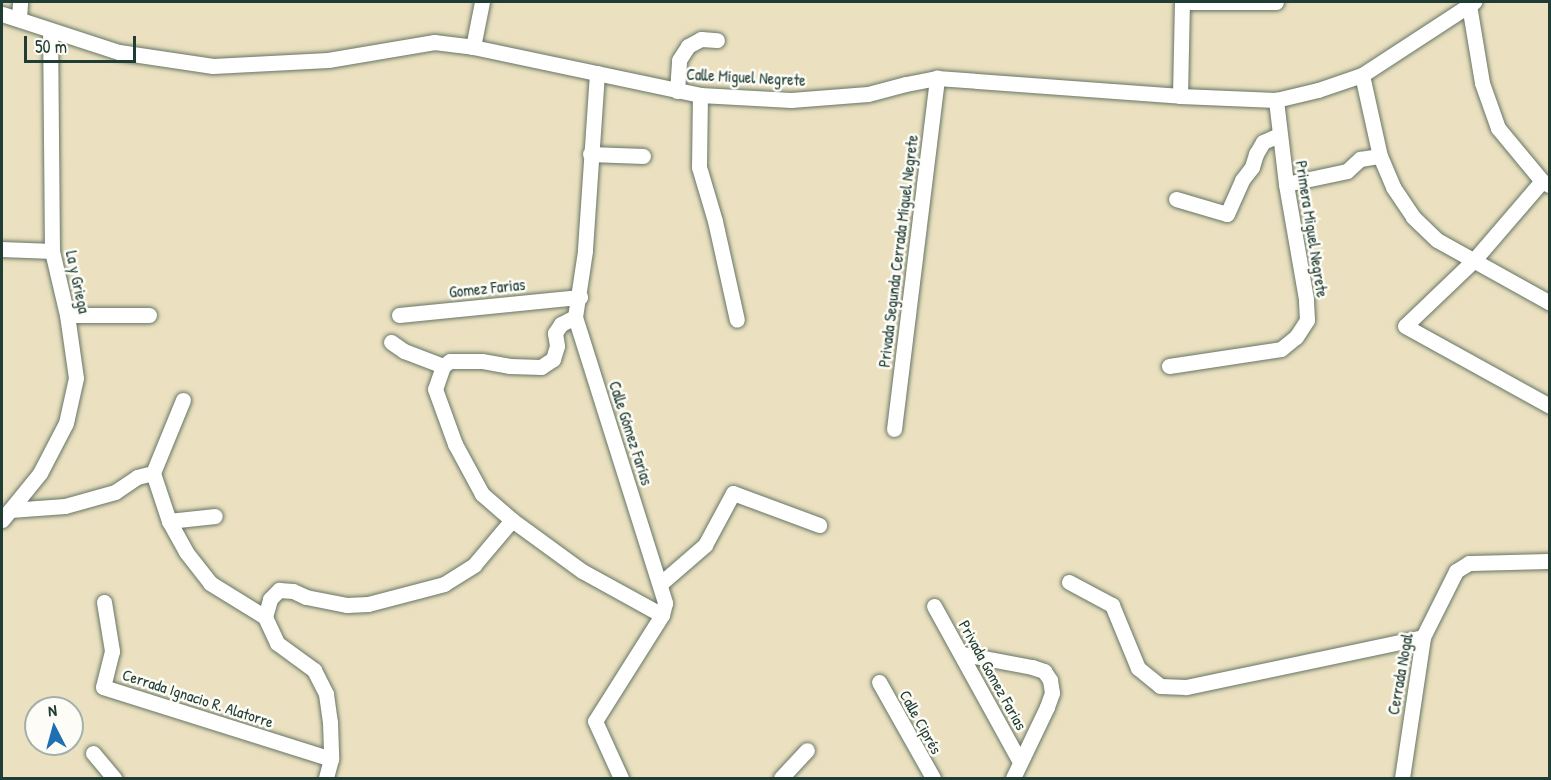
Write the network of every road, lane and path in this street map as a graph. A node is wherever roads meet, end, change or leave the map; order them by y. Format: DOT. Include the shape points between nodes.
graph roads {
  1 [pos="20,2"];
  2 [pos="482,2"];
  3 [pos="1182,2"];
  4 [pos="1191,2"];
  5 [pos="1276,2"];
  6 [pos="1472,3"];
  7 [pos="2,14"];
  8 [pos="19,18"];
  9 [pos="50,30"];
  10 [pos="717,40"];
  11 [pos="473,47"];
  12 [pos="597,73"];
  13 [pos="1362,75"];
  14 [pos="937,78"];
  15 [pos="677,91"];
  16 [pos="700,95"];
  17 [pos="1180,96"];
  18 [pos="1275,100"];
  19 [pos="1279,135"];
  20 [pos="590,154"];
  21 [pos="643,156"];
  22 [pos="1380,156"];
  23 [pos="1546,183"];
  24 [pos="1286,184"];
  25 [pos="1176,199"];
  26 [pos="2,249"];
  27 [pos="52,251"];
  28 [pos="1474,260"];
  29 [pos="580,297"];
  30 [pos="1550,303"];
  31 [pos="67,315"];
  32 [pos="148,315"];
  33 [pos="399,315"];
  34 [pos="576,317"];
  35 [pos="737,320"];
  36 [pos="391,342"];
  37 [pos="443,366"];
  38 [pos="1169,366"];
  39 [pos="183,400"];
  40 [pos="1550,406"];
  41 [pos="894,429"];
  42 [pos="153,473"];
  43 [pos="6,515"];
  44 [pos="215,516"];
  45 [pos="512,520"];
  46 [pos="169,521"];
  47 [pos="819,525"];
  48 [pos="1550,561"];
  49 [pos="1068,582"];
  50 [pos="660,584"];
  51 [pos="104,602"];
  52 [pos="934,606"];
  53 [pos="662,615"];
  54 [pos="265,617"];
  55 [pos="1423,637"];
  56 [pos="963,654"];
  57 [pos="879,682"];
  58 [pos="807,750"];
  59 [pos="93,753"];
  60 [pos="331,759"];
  61 [pos="1020,762"];
  62 [pos="114,778"];
  63 [pos="326,778"];
  64 [pos="621,778"];
  65 [pos="781,778"];
  66 [pos="933,778"];
  67 [pos="1013,778"];
  68 [pos="1402,778"];
  1 -- 8 [label="street"];
  2 -- 11 [label="street"];
  3 -- 17 [label="street"];
  4 -- 5 [label="street"];
  6 -- 13 [label="street, Calle Miguel Negrete"];
  6 -- 23 [label="street" via="1482,83 1498,128"];
  7 -- 8 [label="street, Calle Miguel Negrete"];
  8 -- 9 [label="street, Calle Miguel Negrete"];
  9 -- 11 [label="street, Calle Miguel Negrete" via="119,52 213,66 328,60 434,42"];
  9 -- 27 [label="street, La y Griega"];
  10 -- 15 [label="street" via="701,39 688,46 679,60"];
  11 -- 12 [label="street, Calle Miguel Negrete"];
  12 -- 15 [label="street, Calle Miguel Negrete"];
  12 -- 20 [label="street, Calle Gómez Farías"];
  13 -- 18 [label="street, Calle Miguel Negrete"];
  13 -- 22 [label="street"];
  14 -- 16 [label="street, Calle Miguel Negrete" via="868,94 802,99"];
  14 -- 17 [label="street, Calle Miguel Negrete"];
  14 -- 41 [label="street, Privada Segunda Cerrada Miguel Negrete"];
  15 -- 16 [label="street, Calle Miguel Negrete"];
  16 -- 35 [label="street" via="699,167"];
  17 -- 18 [label="street, Calle Miguel Negrete"];
  18 -- 19 [label="street, Primera Miguel Negrete"];
  19 -- 24 [label="street, Primera Miguel Negrete"];
  19 -- 25 [label="street" via="1263,142 1227,214"];
  20 -- 21 [label="street"];
  20 -- 29 [label="street, Calle Gómez Farías"];
  22 -- 24 [label="street" via="1360,159 1347,171"];
  22 -- 28 [label="street" via="1393,188 1413,217 1437,240"];
  23 -- 28 [label="street"];
  24 -- 38 [label="street, Primera Miguel Negrete" via="1307,320 1296,337 1281,349"];
  26 -- 27 [label="street"];
  27 -- 31 [label="street, La y Griega"];
  28 -- 30 [label="street"];
  28 -- 40 [label="street" via="1405,326"];
  29 -- 33 [label="street, Gomez Farias"];
  29 -- 34 [label="street, Calle Gómez Farías"];
  31 -- 32 [label="street"];
  31 -- 43 [label="street, La y Griega" via="76,378 66,423 40,473"];
  34 -- 37 [label="street" via="561,324 555,333 553,359 541,367 460,360"];
  34 -- 50 [label="street, Calle Gómez Farías"];
  36 -- 37 [label="street"];
  37 -- 45 [label="street" via="435,389 455,444 482,494"];
  39 -- 42 [label="street"];
  42 -- 43 [label="street" via="137,477 115,492 64,506"];
  42 -- 46 [label="street"];
  44 -- 46 [label="street"];
  45 -- 53 [label="street" via="582,571"];
  45 -- 54 [label="street" via="474,565 444,584 368,604 347,605 279,590 270,599"];
  46 -- 54 [label="street" via="210,583"];
  47 -- 50 [label="street" via="733,493 705,545"];
  48 -- 55 [label="street, Cerrada Nogal" via="1461,565"];
  49 -- 55 [label="street" via="1112,605 1138,668 1160,686 1186,687"];
  50 -- 53 [label="street, Calle Gómez Farías" via="665,603"];
  51 -- 60 [label="street, Cerrada Ignacio R. Alatorre" via="112,651 103,687"];
  52 -- 56 [label="street, Privada Gomez Farias"];
  53 -- 64 [label="street" via="595,721"];
  54 -- 60 [label="street" via="277,643 314,670 326,694"];
  55 -- 68 [label="street, Cerrada Nogal"];
  56 -- 61 [label="street, Privada Gomez Farias"];
  56 -- 61 [label="street" via="1032,667 1044,671 1050,680 1052,693 1047,707"];
  57 -- 66 [label="street, Calle Ciprés"];
  58 -- 65 [label="street"];
  59 -- 62 [label="street"];
  60 -- 63 [label="street"];
  61 -- 67 [label="street"];
}
